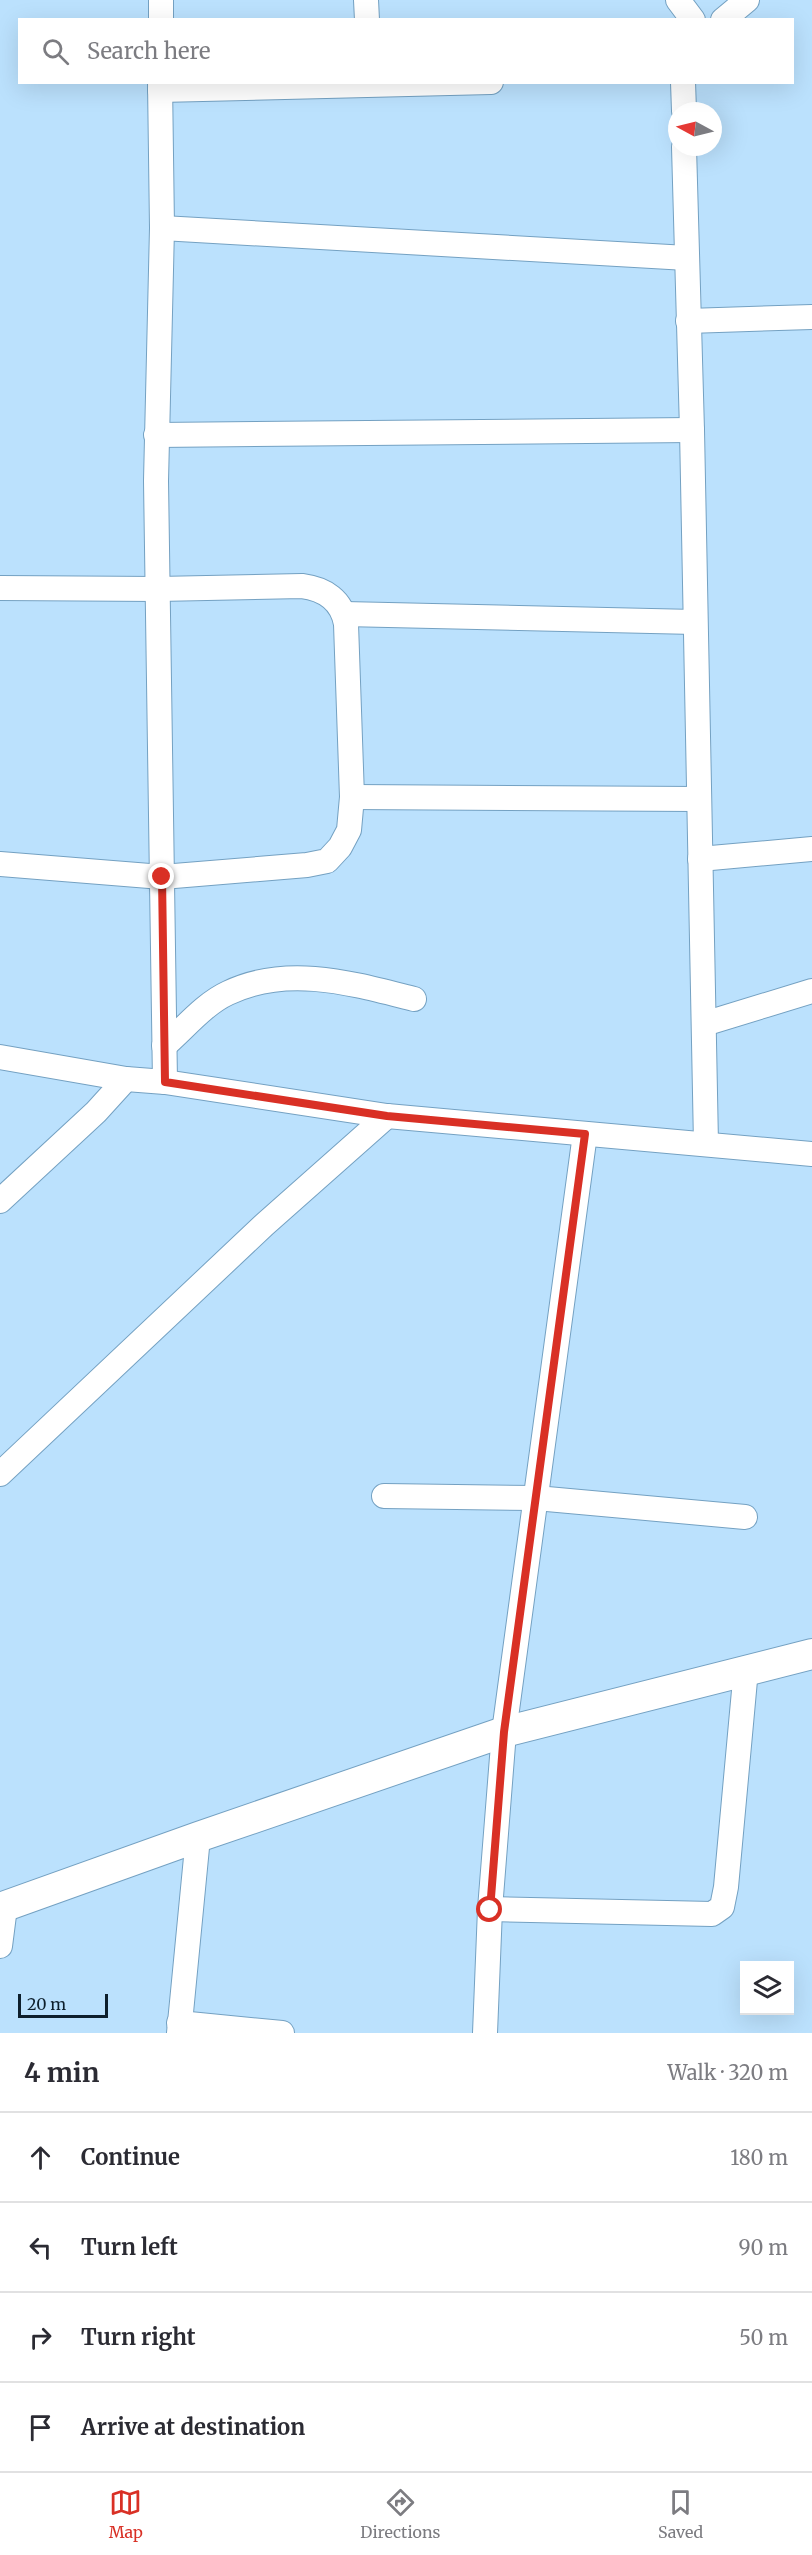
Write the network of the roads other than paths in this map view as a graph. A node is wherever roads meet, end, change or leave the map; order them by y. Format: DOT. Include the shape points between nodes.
graph roads {
  1 [pos="161,0"];
  2 [pos="366,0"];
  3 [pos="678,0"];
  4 [pos="747,0"];
  5 [pos="160,18"];
  6 [pos="367,18"];
  7 [pos="692,18"];
  8 [pos="725,18"];
  9 [pos="371,84"];
  10 [pos="683,84"];
  11 [pos="160,86"];
  12 [pos="684,102"];
  13 [pos="684,156"];
  14 [pos="162,228"];
  15 [pos="687,258"];
  16 [pos="812,316"];
  17 [pos="688,321"];
  18 [pos="692,430"];
  19 [pos="156,435"];
  20 [pos="0,588"];
  21 [pos="158,589"];
  22 [pos="344,614"];
  23 [pos="695,622"];
  24 [pos="352,797"];
  25 [pos="698,799"];
  26 [pos="812,849"];
  27 [pos="700,859"];
  28 [pos="0,864"];
  29 [pos="162,877"];
  30 [pos="812,991"];
  31 [pos="414,999"];
  32 [pos="704,1024"];
  33 [pos="164,1046"];
  34 [pos="0,1057"];
  35 [pos="126,1079"];
  36 [pos="165,1082"];
  37 [pos="387,1116"];
  38 [pos="585,1134"];
  39 [pos="706,1144"];
  40 [pos="812,1154"];
  41 [pos="0,1201"];
  42 [pos="0,1474"];
  43 [pos="384,1496"];
  44 [pos="536,1498"];
  45 [pos="745,1517"];
  46 [pos="812,1654"];
  47 [pos="746,1669"];
  48 [pos="504,1732"];
  49 [pos="198,1837"];
  50 [pos="2,1908"];
  51 [pos="490,1910"];
  52 [pos="0,1947"];
  53 [pos="179,2028"];
  54 [pos="282,2033"];
  55 [pos="485,2033"];
  1 -- 5 [label="street"];
  2 -- 6 [label="street"];
  3 -- 7 [label="street"];
  4 -- 8 [label="street"];
  9 -- 11 [label="street"];
  10 -- 12 [label="street"];
  11 -- 14 [label="street"];
  13 -- 15 [label="street"];
  14 -- 15 [label="street"];
  14 -- 19 [label="street"];
  15 -- 17 [label="street"];
  16 -- 17 [label="street"];
  17 -- 18 [label="street"];
  18 -- 19 [label="street"];
  18 -- 23 [label="street"];
  19 -- 21 [label="street"];
  20 -- 21 [label="street"];
  21 -- 22 [label="street" via="314,587 332,597"];
  21 -- 29 [label="street"];
  22 -- 23 [label="street"];
  22 -- 24 [label="street"];
  23 -- 25 [label="street"];
  24 -- 25 [label="street"];
  24 -- 29 [label="street" via="349,830 327,861"];
  25 -- 27 [label="street"];
  26 -- 27 [label="street"];
  27 -- 32 [label="street"];
  28 -- 29 [label="street"];
  29 -- 33 [label="street"];
  30 -- 32 [label="street"];
  31 -- 33 [label="street" via="343,981 312,978 248,985 218,1000"];
  32 -- 39 [label="street"];
  33 -- 36 [label="street"];
  34 -- 35 [label="street"];
  35 -- 36 [label="street"];
  35 -- 41 [label="street"];
  36 -- 37 [label="street"];
  37 -- 38 [label="street"];
  37 -- 42 [label="street" via="256,1232"];
  38 -- 39 [label="street"];
  38 -- 44 [label="street"];
  39 -- 40 [label="street"];
  43 -- 44 [label="street"];
  44 -- 45 [label="street"];
  44 -- 48 [label="street"];
  46 -- 47 [label="street"];
  47 -- 48 [label="street"];
  47 -- 51 [label="street" via="722,1907 711,1914"];
  48 -- 49 [label="street"];
  48 -- 51 [label="street"];
  49 -- 50 [label="street"];
  49 -- 53 [label="street"];
  50 -- 52 [label="street"];
  51 -- 55 [label="street"];
  53 -- 54 [label="street"];
}
